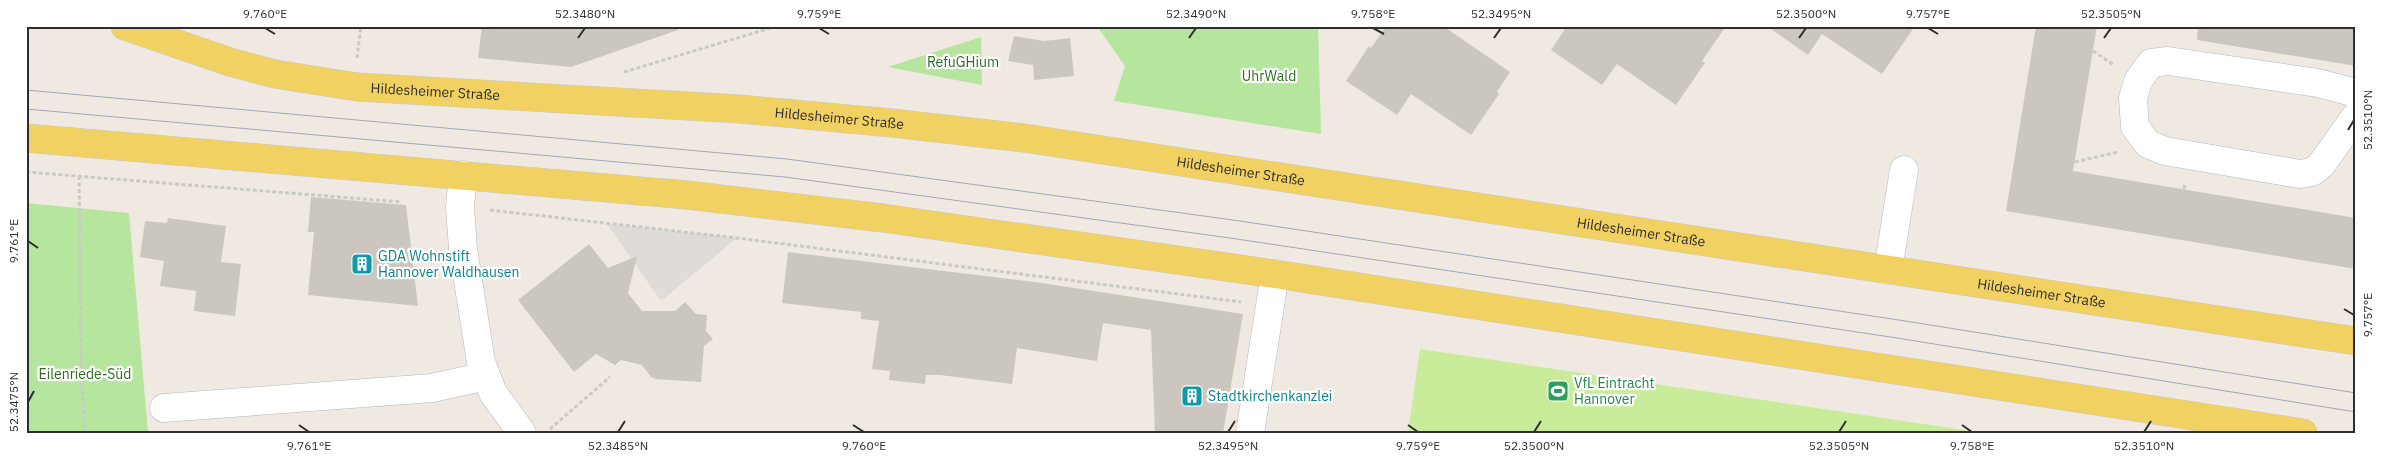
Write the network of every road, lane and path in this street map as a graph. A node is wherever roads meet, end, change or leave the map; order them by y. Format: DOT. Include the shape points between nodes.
graph roads {
  1 [pos="125,26"];
  2 [pos="362,26"];
  3 [pos="777,26"];
  4 [pos="357,61"];
  5 [pos="619,73"];
  6 [pos="2356,93"];
  7 [pos="2356,116"];
  8 [pos="26,138"];
  9 [pos="2148,144"];
  10 [pos="2075,162"];
  11 [pos="1904,170"];
  12 [pos="26,172"];
  13 [pos="463,175"];
  14 [pos="79,176"];
  15 [pos="412,203"];
  16 [pos="460,207"];
  17 [pos="1888,270"];
  18 [pos="1275,274"];
  19 [pos="1270,307"];
  20 [pos="2356,341"];
  21 [pos="486,376"];
  22 [pos="610,377"];
  23 [pos="164,408"];
  24 [pos="85,433"];
  25 [pos="522,433"];
  26 [pos="545,433"];
  27 [pos="1250,433"];
  28 [pos="2303,433"];
  1 -- 17 [label="main road, Hildesheimer Straße" via="230,62 332,84 398,91 740,109 1024,138"];
  2 -- 4 [label="path"];
  3 -- 5 [label="path"];
  6 -- 9 [label="street" via="2318,83 2221,68 2168,61 2151,63 2138,81 2133,98 2135,127"];
  7 -- 9 [label="street" via="2320,165 2312,172 2300,174 2165,151"];
  8 -- 13 [label="main road"];
  9 -- 10 [label="path"];
  11 -- 17 [label="street"];
  12 -- 14 [label="path"];
  13 -- 16 [label="street"];
  13 -- 18 [label="main road" via="688,194 883,218"];
  14 -- 15 [label="path"];
  14 -- 24 [label="path" via="81,371"];
  16 -- 19 [label="path" via="747,239"];
  16 -- 21 [label="street" via="478,348"];
  17 -- 20 [label="main road, Hildesheimer Straße"];
  18 -- 19 [label="street"];
  18 -- 28 [label="main road"];
  19 -- 27 [label="street"];
  21 -- 23 [label="street" via="432,388"];
  21 -- 25 [label="street" via="502,408"];
  22 -- 26 [label="path"];
}
